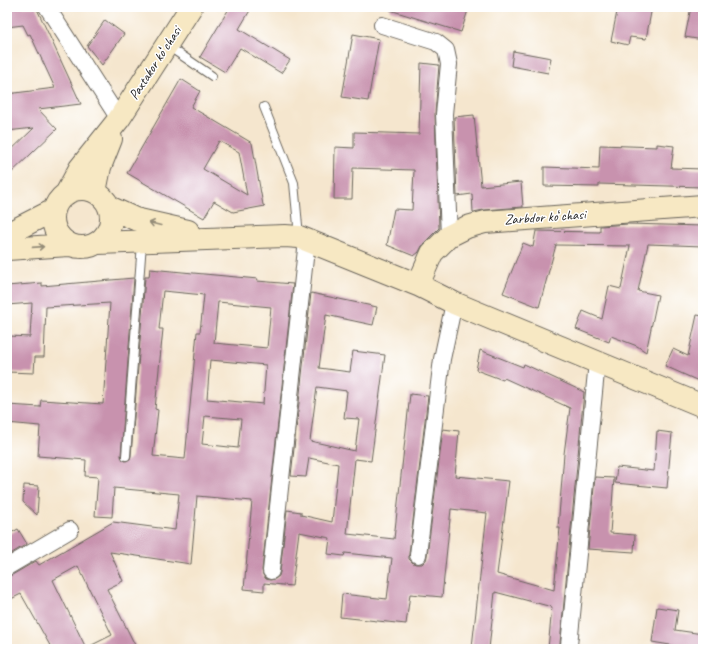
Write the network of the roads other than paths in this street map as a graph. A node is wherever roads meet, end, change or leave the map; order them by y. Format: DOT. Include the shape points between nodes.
graph roads {
  1 [pos="47,7"];
  2 [pos="191,7"];
  3 [pos="382,25"];
  4 [pos="167,45"];
  5 [pos="212,76"];
  6 [pos="264,107"];
  7 [pos="118,119"];
  8 [pos="102,200"];
  9 [pos="60,202"];
  10 [pos="703,206"];
  11 [pos="7,234"];
  12 [pos="449,236"];
  13 [pos="220,238"];
  14 [pos="303,238"];
  15 [pos="142,241"];
  16 [pos="98,243"];
  17 [pos="69,245"];
  18 [pos="7,249"];
  19 [pos="418,285"];
  20 [pos="454,303"];
  21 [pos="598,362"];
  22 [pos="703,406"];
  23 [pos="126,456"];
  24 [pos="70,530"];
  25 [pos="418,555"];
  26 [pos="7,567"];
  27 [pos="271,570"];
  28 [pos="569,645"];
  1 -- 7 [label="street"];
  2 -- 4 [label="main road, Paxtakor koʻchasi"];
  3 -- 12 [label="street" via="436,42 446,50 449,64 444,114"];
  4 -- 5 [label="lane"];
  4 -- 7 [label="main road, Paxtakor koʻchasi"];
  6 -- 14 [label="lane" via="294,183"];
  7 -- 8 [label="main road" via="100,167"];
  7 -- 9 [label="main road" via="80,168"];
  8 -- 9 [label="main road" via="86,189 76,190"];
  13 -- 8 [label="main road, one-way" via="135,219"];
  8 -- 16 [label="main road" via="111,217 110,227"];
  9 -- 11 [label="main road"];
  9 -- 17 [label="main road" via="53,220 55,230"];
  10 -- 12 [label="main road, Zarbdor koʻchasi" via="485,222"];
  12 -- 19 [label="main road, Zarbdor koʻchasi" via="432,253"];
  13 -- 14 [label="main road"];
  13 -- 15 [label="main road"];
  14 -- 19 [label="main road"];
  14 -- 27 [label="street"];
  15 -- 16 [label="main road"];
  15 -- 23 [label="lane"];
  16 -- 17 [label="main road" via="78,248"];
  18 -- 17 [label="main road, one-way"];
  19 -- 20 [label="main road"];
  20 -- 21 [label="main road"];
  20 -- 25 [label="street" via="442,359"];
  21 -- 22 [label="main road"];
  21 -- 28 [label="street"];
  24 -- 26 [label="street"];
}
